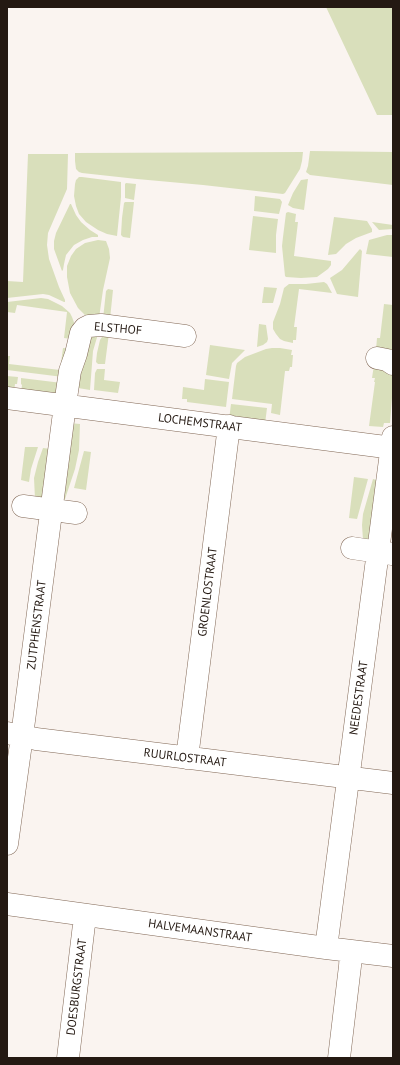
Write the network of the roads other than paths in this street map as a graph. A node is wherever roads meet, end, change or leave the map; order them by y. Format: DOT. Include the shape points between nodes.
graph roads {
  1 [pos="185,336"];
  2 [pos="7,398"];
  3 [pos="65,405"];
  4 [pos="229,426"];
  5 [pos="393,444"];
  6 [pos="23,506"];
  7 [pos="52,509"];
  8 [pos="76,512"];
  9 [pos="352,548"];
  10 [pos="386,553"];
  11 [pos="15,734"];
  12 [pos="187,758"];
  13 [pos="348,778"];
  14 [pos="393,783"];
  15 [pos="7,844"];
  16 [pos="7,904"];
  17 [pos="85,916"];
  18 [pos="326,948"];
  19 [pos="351,951"];
  20 [pos="393,956"];
  21 [pos="68,1058"];
  22 [pos="339,1058"];
  1 -- 3 [label="street, ELSTHOF" via="89,326 72,344"];
  2 -- 3 [label="street, LOCHEMSTRAAT"];
  3 -- 4 [label="street, LOCHEMSTRAAT"];
  3 -- 7 [label="street, ZUTPHENSTRAAT"];
  4 -- 5 [label="street, LOCHEMSTRAAT"];
  4 -- 12 [label="street, GROENLOSTRAAT"];
  5 -- 10 [label="street, NEEDESTRAAT"];
  6 -- 7 [label="street"];
  7 -- 8 [label="street"];
  7 -- 11 [label="street, ZUTPHENSTRAAT"];
  9 -- 10 [label="street"];
  10 -- 13 [label="street, NEEDESTRAAT"];
  11 -- 12 [label="street, RUURLOSTRAAT"];
  11 -- 15 [label="street, ZUTPHENSTRAAT"];
  12 -- 13 [label="street, RUURLOSTRAAT"];
  13 -- 14 [label="street, RUURLOSTRAAT"];
  13 -- 18 [label="street, NEEDESTRAAT"];
  16 -- 17 [label="street, HALVEMAANSTRAAT"];
  17 -- 18 [label="street, HALVEMAANSTRAAT"];
  17 -- 21 [label="street, DOESBURGSTRAAT"];
  18 -- 19 [label="street, HALVEMAANSTRAAT"];
  19 -- 20 [label="street, HALVEMAANSTRAAT"];
  19 -- 22 [label="street"];
}
